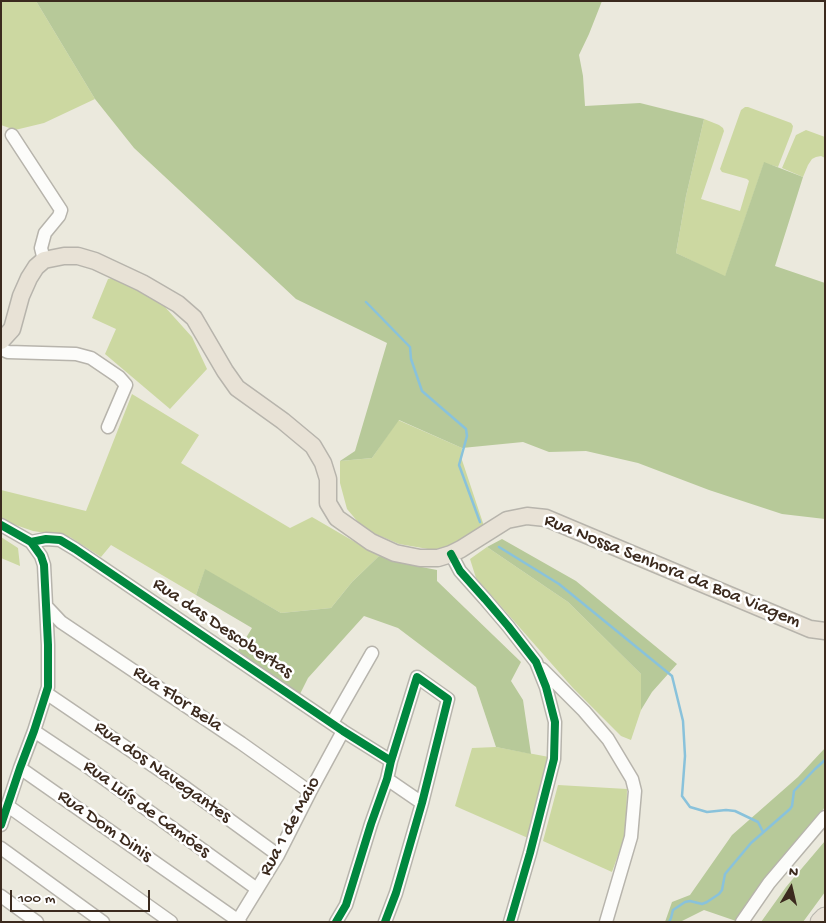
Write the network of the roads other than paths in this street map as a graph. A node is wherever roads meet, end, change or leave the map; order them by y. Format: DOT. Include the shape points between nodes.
graph roads {
  1 [pos="12,135"];
  2 [pos="44,260"];
  3 [pos="1,341"];
  4 [pos="1,349"];
  5 [pos="108,427"];
  6 [pos="1,525"];
  7 [pos="31,542"];
  8 [pos="451,554"];
  9 [pos="46,606"];
  10 [pos="825,631"];
  11 [pos="372,654"];
  12 [pos="536,662"];
  13 [pos="46,693"];
  14 [pos="332,723"];
  15 [pos="34,731"];
  16 [pos="343,731"];
  17 [pos="391,761"];
  18 [pos="20,768"];
  19 [pos="387,779"];
  20 [pos="310,792"];
  21 [pos="422,803"];
  22 [pos="8,806"];
  23 [pos="825,817"];
  24 [pos="1,825"];
  25 [pos="1,848"];
  26 [pos="278,855"];
  27 [pos="257,889"];
  28 [pos="1,896"];
  29 [pos="825,917"];
  30 [pos="238,921"];
  31 [pos="37,922"];
  32 [pos="103,922"];
  33 [pos="171,922"];
  34 [pos="336,922"];
  35 [pos="385,922"];
  36 [pos="510,922"];
  37 [pos="606,922"];
  38 [pos="742,922"];
  39 [pos="820,922"];
  1 -- 2 [label="street" via="61,210 45,233 41,248"];
  2 -- 3 [label="main road" via="29,278 12,329"];
  2 -- 8 [label="main road, Rua Nossa Senhora da Boa Viagem" via="78,256 95,261 178,304 194,318 237,388 313,446 323,462 328,479 328,503 337,518 371,542 395,553 420,558"];
  4 -- 5 [label="street" via="8,352 76,354 91,358 119,377 126,385"];
  6 -- 7 [label="street"];
  7 -- 9 [label="street" via="44,565"];
  7 -- 14 [label="street, Rua das Descobertas" via="60,540 75,549"];
  8 -- 10 [label="main road, Rua Nossa Senhora da Boa Viagem" via="507,520 527,516 546,518 810,629"];
  8 -- 12 [label="street" via="460,571"];
  9 -- 13 [label="street"];
  9 -- 20 [label="street, Rua Flor Bela" via="60,622"];
  11 -- 14 [label="street"];
  12 -- 36 [label="street" via="555,722 554,759"];
  12 -- 37 [label="street" via="608,739 632,779 635,791 631,836"];
  13 -- 15 [label="street"];
  13 -- 26 [label="street, Rua dos Navegantes"];
  14 -- 16 [label="street, Rua das Descobertas"];
  15 -- 18 [label="street"];
  15 -- 27 [label="street, Rua Luís de Camões"];
  16 -- 17 [label="street, Rua das Descobertas"];
  16 -- 20 [label="street, Rua 1 de Maio"];
  17 -- 19 [label="street"];
  17 -- 21 [label="street" via="417,677 448,699"];
  18 -- 22 [label="street"];
  18 -- 30 [label="street, Rua Dom Dinis"];
  19 -- 21 [label="street"];
  19 -- 34 [label="street" via="346,905"];
  20 -- 26 [label="street, Rua 1 de Maio"];
  21 -- 35 [label="street"];
  22 -- 24 [label="street"];
  22 -- 33 [label="street"];
  23 -- 38 [label="street" via="769,883"];
  25 -- 32 [label="street"];
  26 -- 27 [label="street, Rua 1 de Maio"];
  27 -- 30 [label="street, Rua 1 de Maio"];
  28 -- 31 [label="street"];
  29 -- 39 [label="highway"];
}
